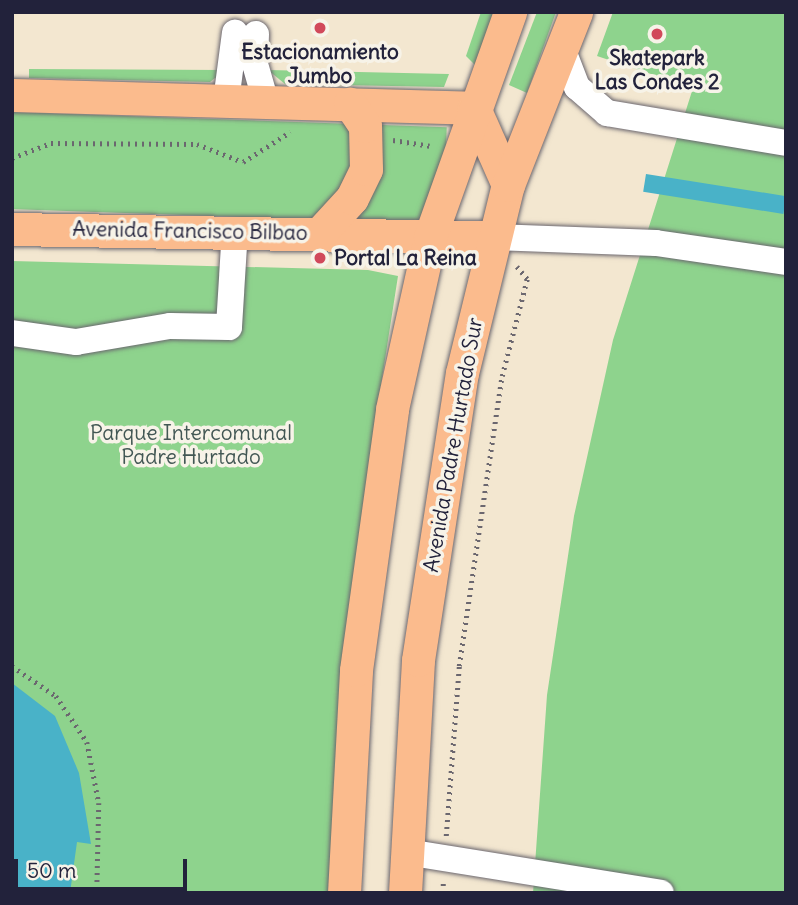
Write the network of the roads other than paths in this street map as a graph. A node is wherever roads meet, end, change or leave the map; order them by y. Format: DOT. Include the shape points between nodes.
graph roads {
  1 [pos="510,12"];
  2 [pos="576,12"];
  3 [pos="562,48"];
  4 [pos="12,95"];
  5 [pos="226,101"];
  6 [pos="266,102"];
  7 [pos="474,108"];
  8 [pos="357,115"];
  9 [pos="786,143"];
  10 [pos="508,185"];
  11 [pos="12,229"];
  12 [pos="235,230"];
  13 [pos="320,233"];
  14 [pos="430,237"];
  15 [pos="494,237"];
  16 [pos="786,262"];
  17 [pos="12,333"];
  18 [pos="406,852"];
  19 [pos="344,893"];
  20 [pos="405,893"];
  21 [pos="661,893"];
  1 -- 7 [label="main road"];
  2 -- 3 [label="main road, Avenida Padre Hurtado Sur"];
  3 -- 9 [label="lane" via="577,87 607,113"];
  3 -- 10 [label="main road, Avenida Padre Hurtado Sur"];
  4 -- 5 [label="main road"];
  5 -- 6 [label="main road"];
  5 -- 6 [label="lane" via="245,34"];
  6 -- 8 [label="main road"];
  7 -- 8 [label="main road"];
  7 -- 10 [label="main road"];
  7 -- 14 [label="main road"];
  8 -- 13 [label="main road" via="368,153 361,184"];
  10 -- 15 [label="main road, Avenida Padre Hurtado Sur"];
  11 -- 12 [label="main road, Avenida Francisco Bilbao"];
  12 -- 13 [label="main road, Avenida Francisco Bilbao"];
  12 -- 17 [label="lane" via="229,327 170,326 76,342"];
  13 -- 14 [label="main road, Avenida Francisco Bilbao"];
  14 -- 15 [label="main road, Avenida Francisco Bilbao"];
  14 -- 19 [label="main road" via="392,409 365,583"];
  15 -- 16 [label="lane" via="656,243"];
  15 -- 18 [label="main road, Avenida Padre Hurtado Sur" via="462,373 430,564"];
  18 -- 20 [label="main road, Avenida Padre Hurtado Sur"];
  18 -- 21 [label="lane"];
}
